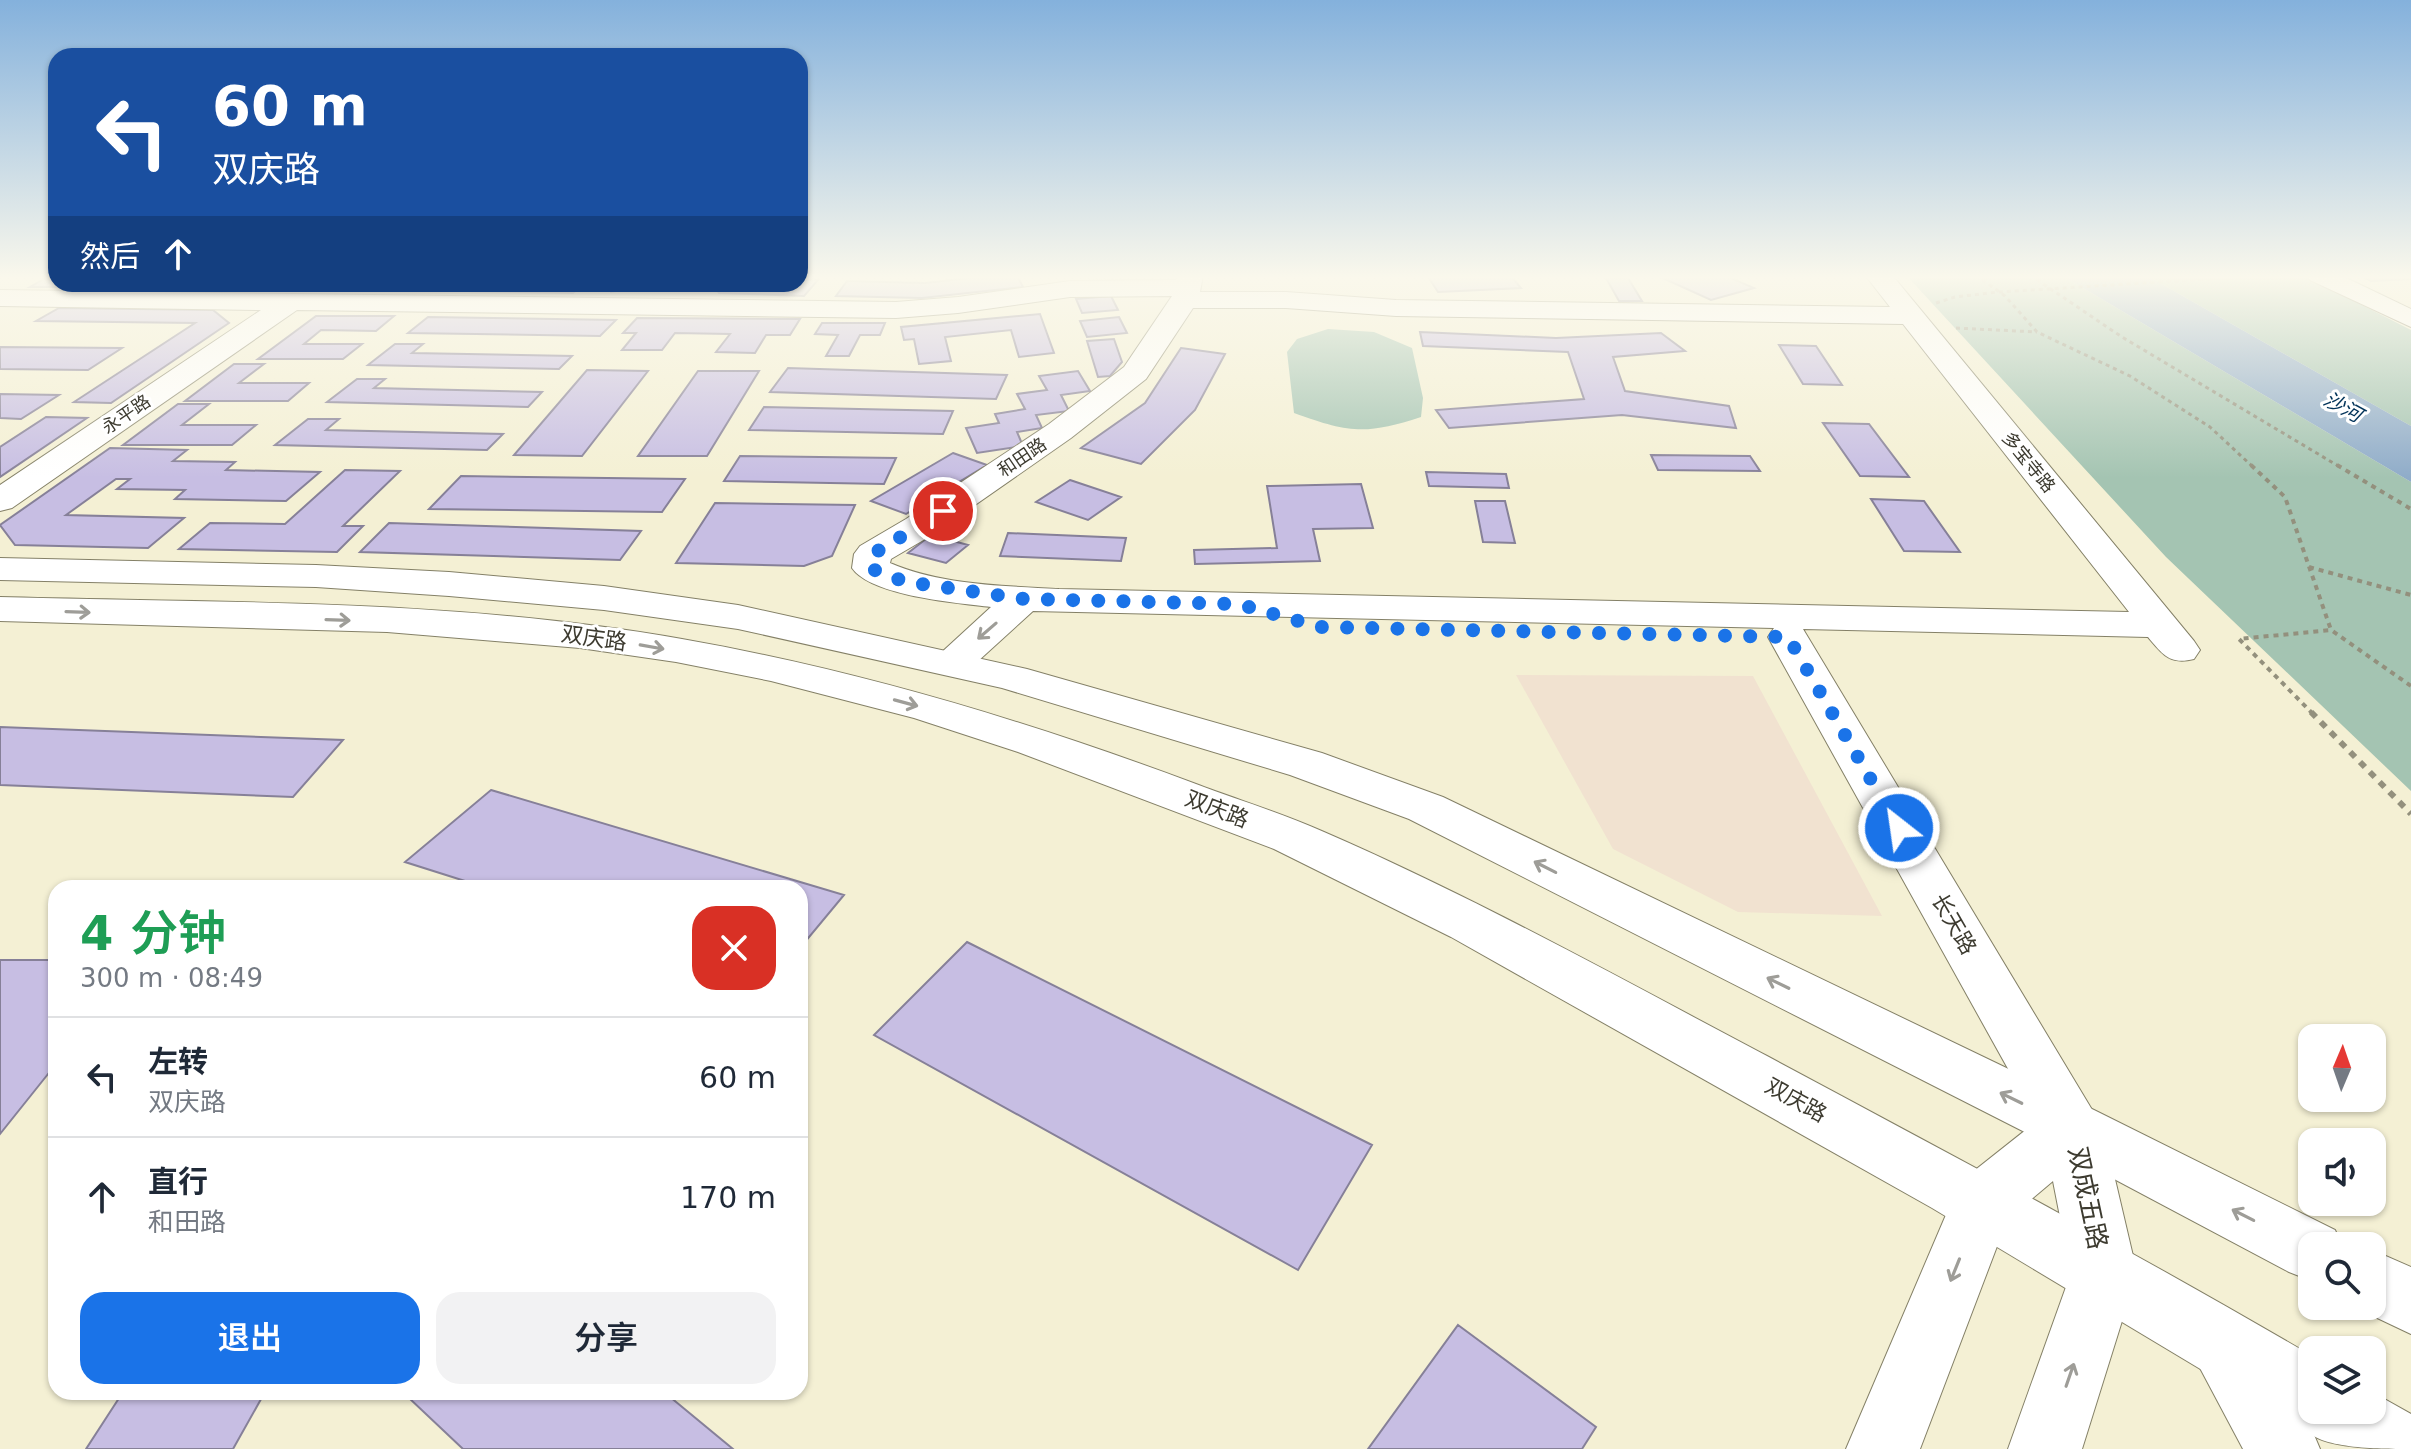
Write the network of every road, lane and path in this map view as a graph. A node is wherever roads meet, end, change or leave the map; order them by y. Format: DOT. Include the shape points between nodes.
graph roads {
  1 [pos="231,343"];
  2 [pos="1154,343"];
  3 [pos="1932,343"];
  4 [pos="2059,343"];
  5 [pos="2131,343"];
  6 [pos="0,501"];
  7 [pos="2411,509"];
  8 [pos="2308,567"];
  9 [pos="0,569"];
  10 [pos="2411,595"];
  11 [pos="1024,599"];
  12 [pos="1238,604"];
  13 [pos="0,609"];
  14 [pos="2331,630"];
  15 [pos="1788,637"];
  16 [pos="2170,637"];
  17 [pos="951,663"];
  18 [pos="2411,686"];
  19 [pos="2411,814"];
  20 [pos="2073,1128"];
  21 [pos="1982,1202"];
  22 [pos="2298,1244"];
  23 [pos="2104,1273"];
  24 [pos="2386,1289"];
  25 [pos="2411,1302"];
  26 [pos="2220,1340"];
  27 [pos="2298,1387"];
  28 [pos="2358,1424"];
  29 [pos="1883,1449"];
  30 [pos="2045,1449"];
  31 [pos="2283,1449"];
  32 [pos="2400,1449"];
  1 -- 6 [label="street, 永平路"];
  2 -- 11 [label="street, 和田路" via="1135,373 1060,431 873,554 871,568 884,575"];
  3 -- 16 [label="street, 多宝寺路"];
  4 -- 8 [label="path" via="2130,376 2210,427 2285,497"];
  5 -- 7 [label="path"];
  8 -- 10 [label="path"];
  8 -- 14 [label="path"];
  9 -- 17 [label="street, 双庆路" via="316,576 604,598 738,617"];
  11 -- 12 [label="street"];
  11 -- 17 [label="street, one-way"];
  12 -- 15 [label="street" via="1320,627"];
  12 -- 16 [label="street"];
  13 -- 21 [label="street, 双庆路, one-way" via="512,628 771,668 937,711 1094,761 1301,841 1513,946"];
  14 -- 18 [label="path"];
  14 -- 19 [label="path" via="2239,639"];
  15 -- 16 [label="street"];
  15 -- 20 [label="street, 长天路"];
  20 -- 17 [label="street, 双庆路, one-way" via="1426,808 1306,764"];
  20 -- 21 [label="street, 双成五路"];
  22 -- 20 [label="street, 双庆路, one-way"];
  20 -- 23 [label="street, 双成五路"];
  21 -- 23 [label="street, 双庆路"];
  21 -- 29 [label="street, 双成五路, one-way"];
  23 -- 26 [label="street, 双庆路"];
  30 -- 23 [label="street, 双成五路, one-way"];
  24 -- 25 [label="street"];
  26 -- 27 [label="street, 双庆路"];
  26 -- 31 [label="street"];
  28 -- 32 [label="street"];
}
